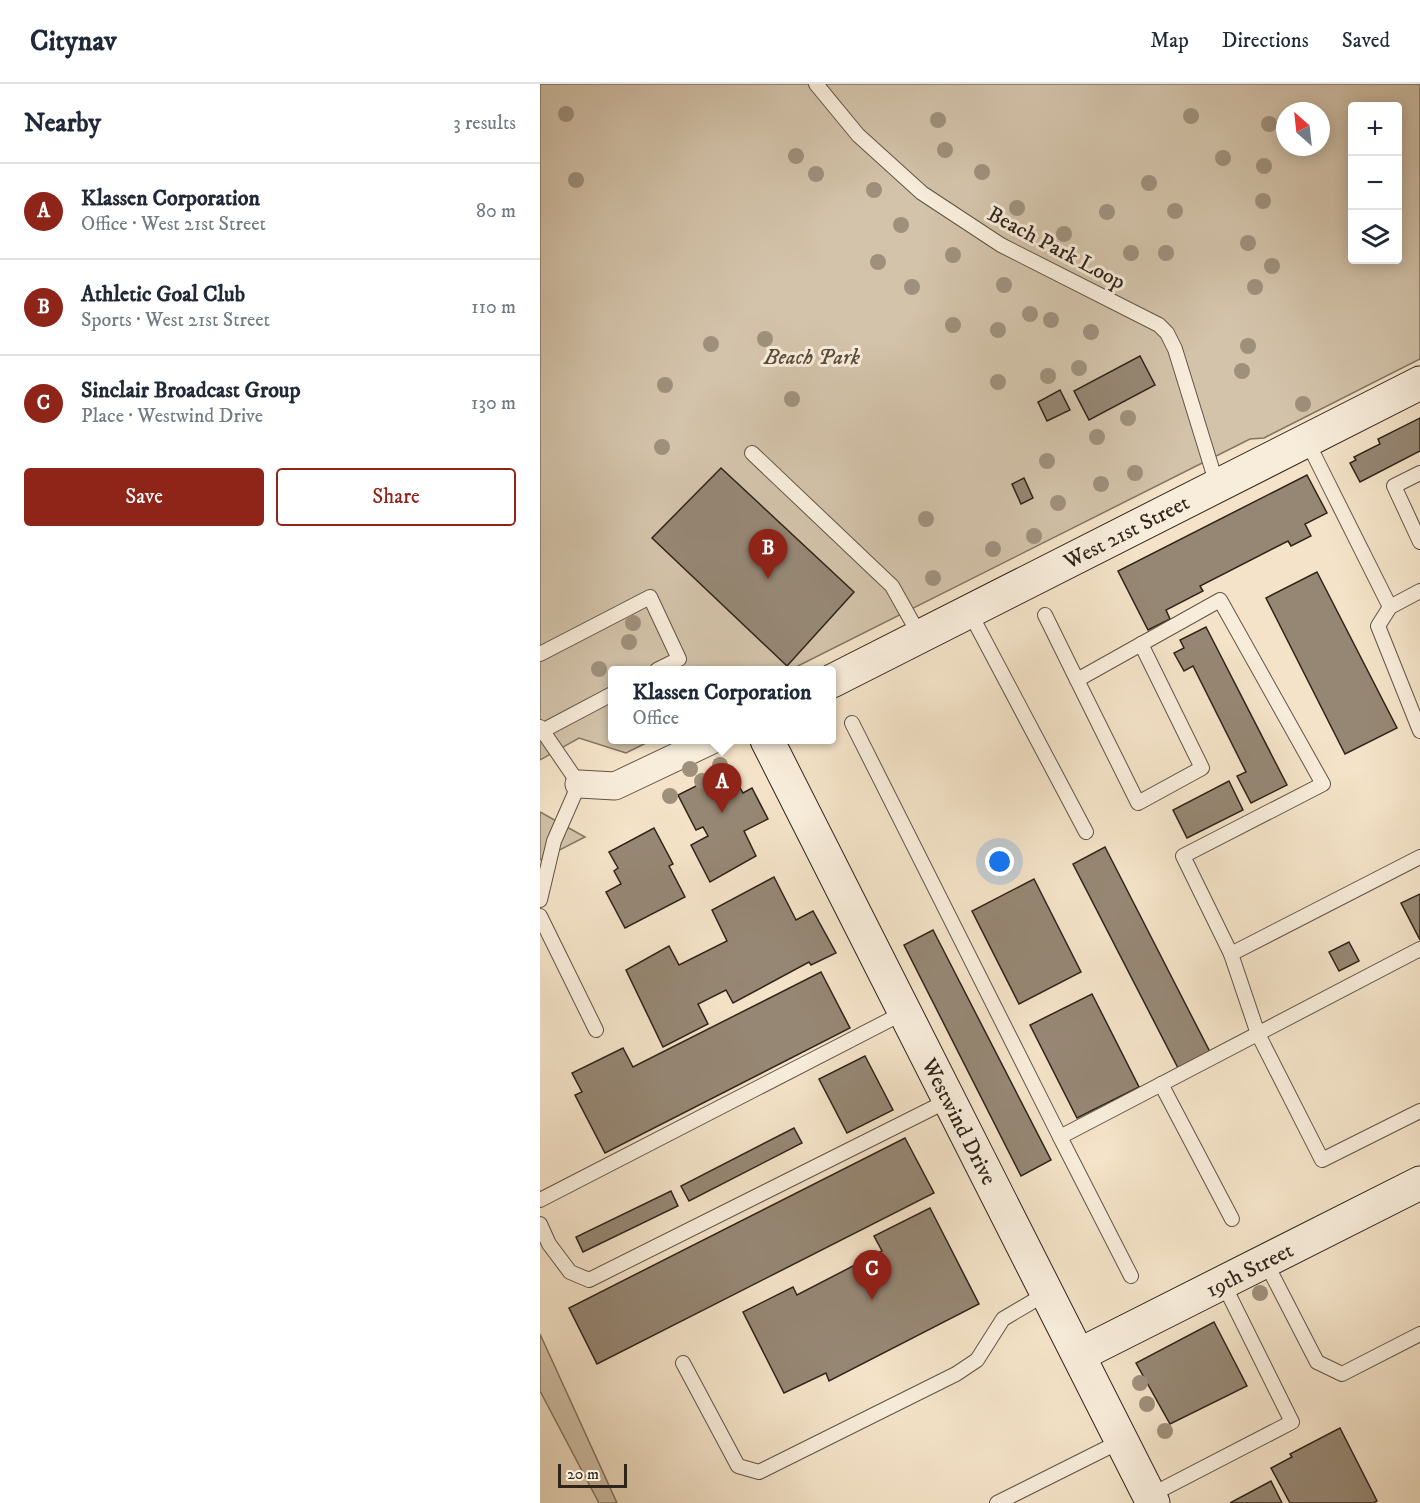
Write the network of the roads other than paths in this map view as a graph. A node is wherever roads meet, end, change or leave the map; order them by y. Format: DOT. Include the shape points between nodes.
graph roads {
  1 [pos="816,84"];
  2 [pos="1420,383"];
  3 [pos="1307,441"];
  4 [pos="752,453"];
  5 [pos="1420,473"];
  6 [pos="1217,485"];
  7 [pos="1420,542"];
  8 [pos="1420,591"];
  9 [pos="1390,607"];
  10 [pos="969,611"];
  11 [pos="1045,615"];
  12 [pos="920,636"];
  13 [pos="1141,644"];
  14 [pos="540,654"];
  15 [pos="665,666"];
  16 [pos="836,678"];
  17 [pos="1077,680"];
  18 [pos="608,696"];
  19 [pos="852,723"];
  20 [pos="541,729"];
  21 [pos="1420,731"];
  22 [pos="704,744"];
  23 [pos="769,744"];
  24 [pos="579,784"];
  25 [pos="1086,832"];
  26 [pos="1420,857"];
  27 [pos="540,900"];
  28 [pos="540,916"];
  29 [pos="1420,949"];
  30 [pos="1231,954"];
  31 [pos="905,1012"];
  32 [pos="596,1030"];
  33 [pos="1258,1034"];
  34 [pos="1161,1084"];
  35 [pos="949,1100"];
  36 [pos="1420,1111"];
  37 [pos="1060,1137"];
  38 [pos="1420,1183"];
  39 [pos="540,1200"];
  40 [pos="1232,1219"];
  41 [pos="540,1224"];
  42 [pos="1265,1262"];
  43 [pos="1131,1276"];
  44 [pos="1223,1282"];
  45 [pos="1047,1293"];
  46 [pos="1420,1334"];
  47 [pos="1078,1355"];
  48 [pos="683,1363"];
  49 [pos="1121,1440"];
  50 [pos="1151,1499"];
  51 [pos="999,1503"];
  1 -- 6 [label="lane, Beach Park Loop" via="858,135 922,193 1001,245 1159,325 1175,348"];
  2 -- 3 [label="street, West 21st Street"];
  3 -- 6 [label="street, West 21st Street"];
  3 -- 9 [label="lane"];
  4 -- 12 [label="lane" via="892,586"];
  5 -- 7 [label="lane" via="1394,486"];
  6 -- 10 [label="street, West 21st Street"];
  8 -- 9 [label="lane"];
  9 -- 21 [label="lane" via="1378,626"];
  10 -- 12 [label="street, West 21st Street"];
  10 -- 25 [label="lane"];
  11 -- 17 [label="lane"];
  12 -- 16 [label="street, West 21st Street"];
  13 -- 17 [label="lane"];
  13 -- 17 [label="lane" via="1202,768 1138,803"];
  13 -- 30 [label="lane" via="1220,600 1323,784 1183,856"];
  14 -- 15 [label="lane" via="650,597 679,659"];
  18 -- 20 [label="lane"];
  19 -- 37 [label="lane"];
  20 -- 24 [label="lane"];
  22 -- 24 [label="street" via="615,786"];
  23 -- 31 [label="street, Westwind Drive"];
  24 -- 27 [label="lane" via="554,841"];
  26 -- 30 [label="lane"];
  28 -- 32 [label="lane"];
  29 -- 33 [label="lane"];
  30 -- 33 [label="lane"];
  31 -- 35 [label="street, Westwind Drive"];
  31 -- 39 [label="lane"];
  33 -- 34 [label="lane"];
  33 -- 36 [label="lane" via="1322,1160"];
  34 -- 37 [label="lane"];
  34 -- 40 [label="lane"];
  35 -- 41 [label="lane" via="589,1280 570,1272"];
  35 -- 45 [label="street, Westwind Drive"];
  37 -- 43 [label="lane"];
  38 -- 42 [label="street, 19th Street"];
  42 -- 44 [label="street, 19th Street"];
  42 -- 46 [label="lane" via="1317,1362 1342,1374"];
  44 -- 47 [label="street, 19th Street"];
  44 -- 50 [label="lane" via="1292,1422"];
  45 -- 47 [label="street, Westwind Drive"];
  45 -- 48 [label="lane" via="1003,1319 977,1360 956,1374 759,1473 738,1466"];
  47 -- 49 [label="street, Westwind Drive"];
  49 -- 50 [label="street, Westwind Drive"];
  49 -- 51 [label="lane"];
}
